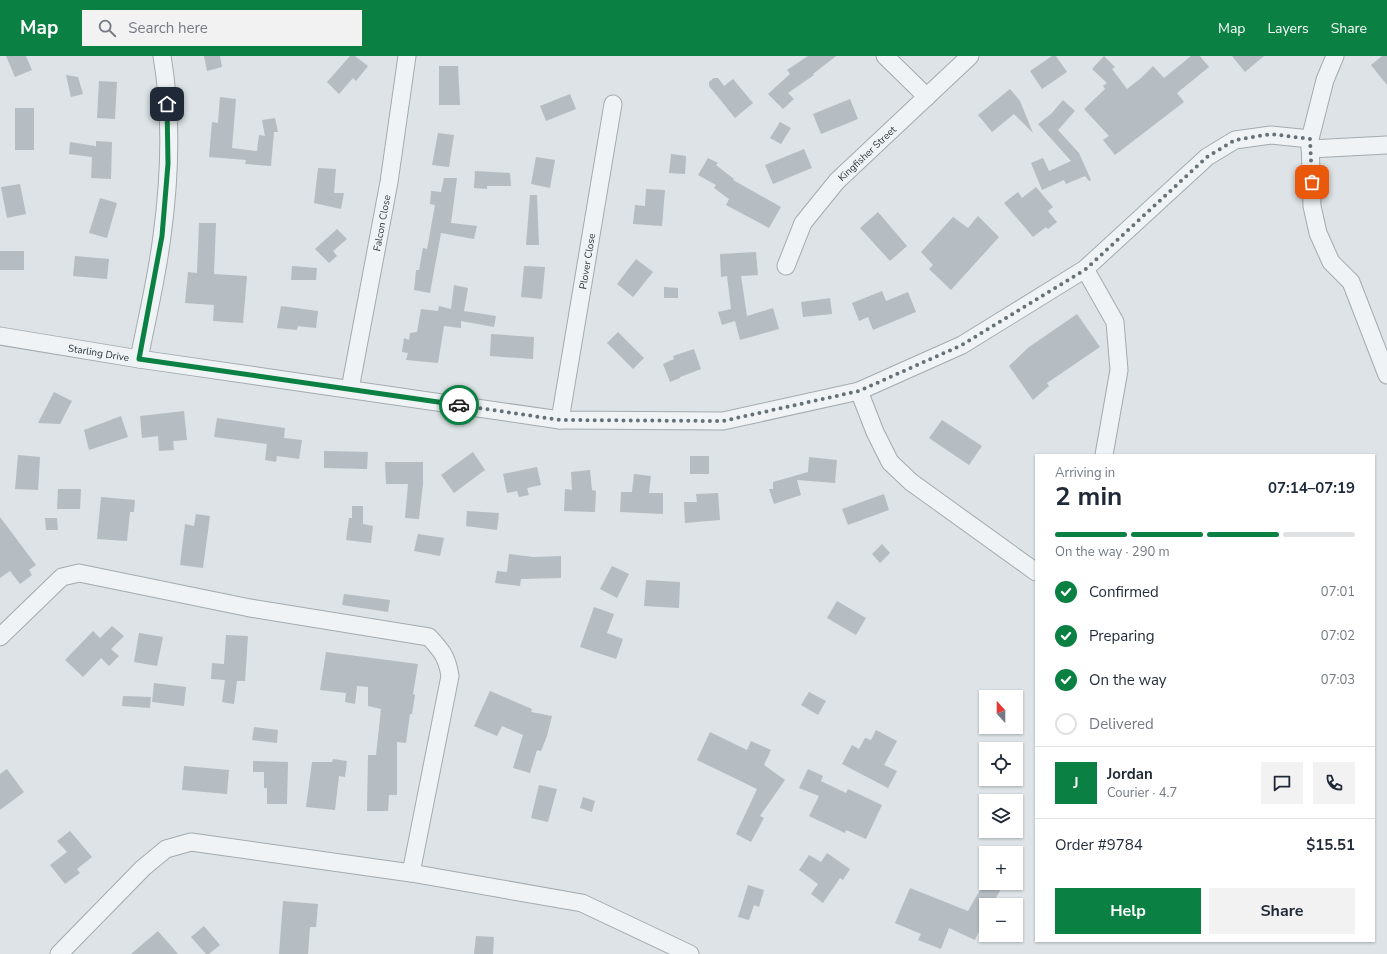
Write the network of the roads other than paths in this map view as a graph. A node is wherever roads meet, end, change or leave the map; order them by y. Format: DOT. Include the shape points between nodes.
graph roads {
  1 [pos="162,56"];
  2 [pos="407,56"];
  3 [pos="885,56"];
  4 [pos="970,56"];
  5 [pos="1335,56"];
  6 [pos="927,97"];
  7 [pos="613,104"];
  8 [pos="1310,144"];
  9 [pos="1387,145"];
  10 [pos="786,266"];
  11 [pos="1086,269"];
  12 [pos="0,336"];
  13 [pos="139,359"];
  14 [pos="1387,375"];
  15 [pos="350,389"];
  16 [pos="859,391"];
  17 [pos="560,420"];
  18 [pos="1104,454"];
  19 [pos="1035,571"];
  20 [pos="0,637"];
  21 [pos="411,873"];
  22 [pos="59,954"];
  23 [pos="690,954"];
  1 -- 13 [label="street" via="167,89 168,164 162,236"];
  2 -- 15 [label="street, Falcon Close" via="389,182"];
  3 -- 6 [label="street"];
  4 -- 6 [label="street, Kingfisher Street"];
  5 -- 8 [label="street" via="1325,80"];
  6 -- 10 [label="street, Kingfisher Street" via="837,180 802,223"];
  7 -- 17 [label="street, Plover Close"];
  8 -- 9 [label="street, Starling Drive"];
  8 -- 11 [label="street, Starling Drive" via="1271,134 1235,140 1207,157"];
  8 -- 14 [label="street" via="1312,206 1318,233 1331,262 1351,282"];
  11 -- 16 [label="street, Starling Drive" via="962,345"];
  11 -- 18 [label="street" via="1115,322 1119,370"];
  12 -- 13 [label="street, Starling Drive"];
  13 -- 15 [label="street, Starling Drive"];
  15 -- 17 [label="street, Starling Drive"];
  16 -- 17 [label="street, Starling Drive" via="723,421"];
  16 -- 19 [label="street" via="890,462 911,482"];
  20 -- 21 [label="street" via="62,577 79,573 250,608 429,636 444,655 450,676"];
  21 -- 22 [label="street" via="191,842 166,849 143,868"];
  21 -- 23 [label="street" via="582,902"];
}
